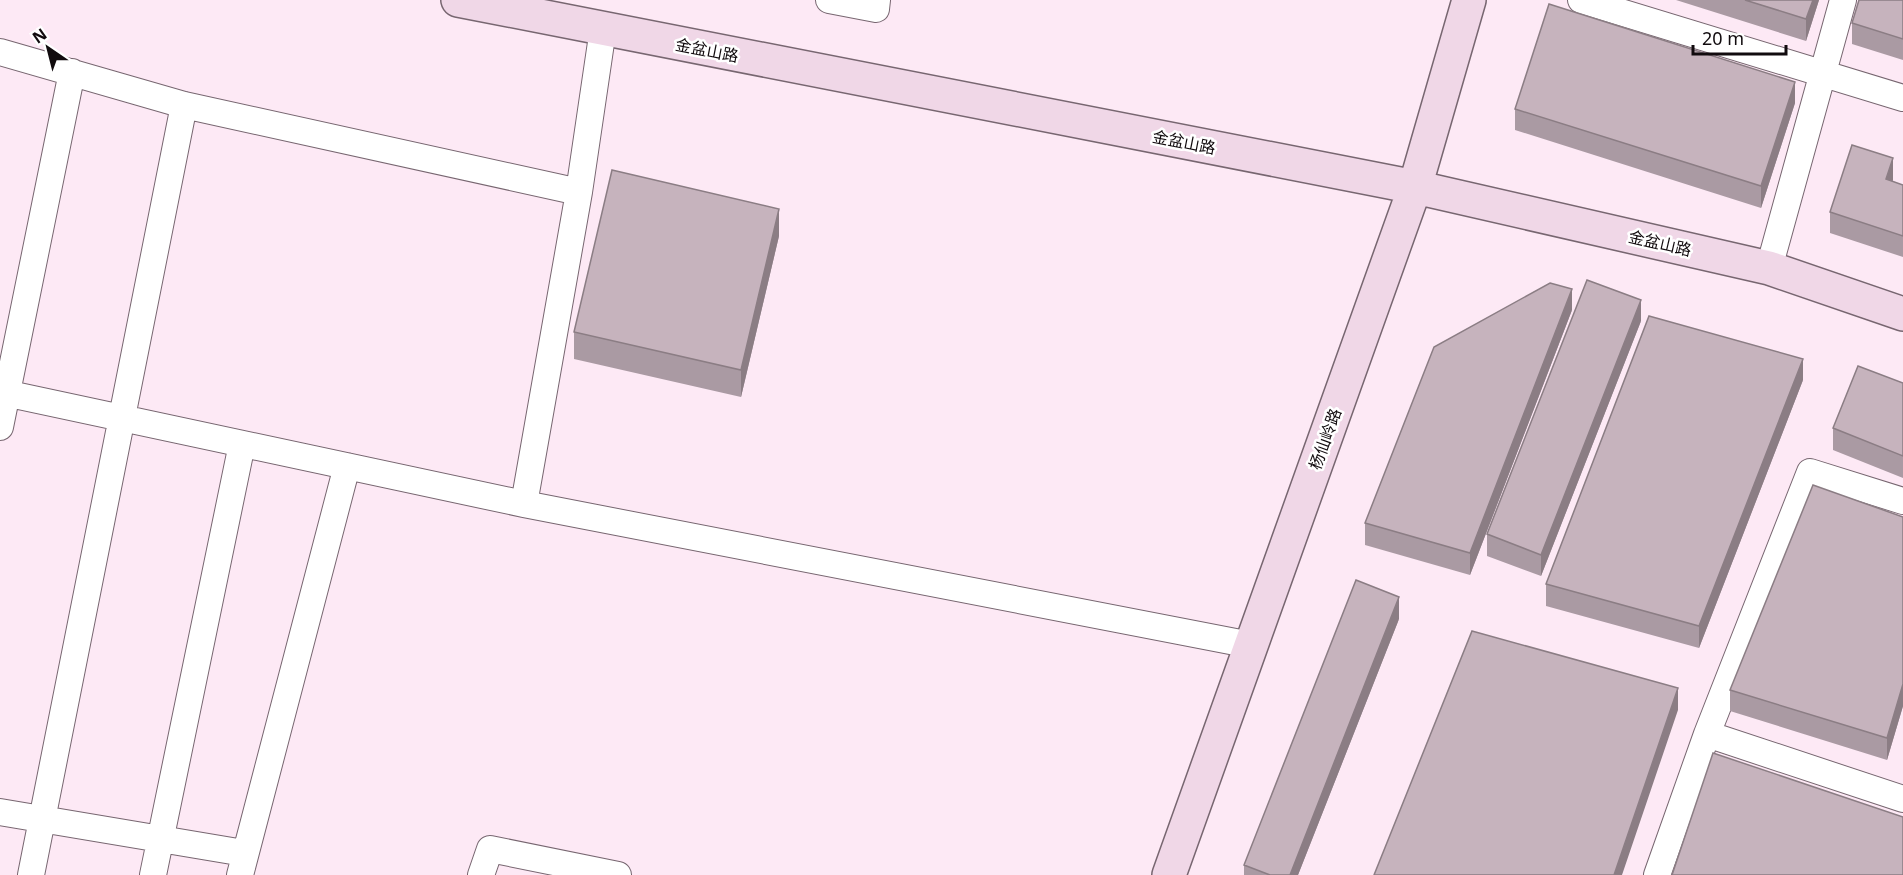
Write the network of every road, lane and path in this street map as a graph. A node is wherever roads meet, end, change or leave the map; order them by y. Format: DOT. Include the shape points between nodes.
graph roads {
  1 [pos="458,0"];
  2 [pos="829,0"];
  3 [pos="877,0"];
  4 [pos="1469,0"];
  5 [pos="1581,0"];
  6 [pos="1843,0"];
  7 [pos="603,29"];
  8 [pos="0,52"];
  9 [pos="72,72"];
  10 [pos="1823,74"];
  11 [pos="1903,98"];
  12 [pos="184,105"];
  13 [pos="1415,187"];
  14 [pos="579,192"];
  15 [pos="1769,268"];
  16 [pos="1903,314"];
  17 [pos="3,393"];
  18 [pos="122,418"];
  19 [pos="0,427"];
  20 [pos="242,444"];
  21 [pos="347,466"];
  22 [pos="1903,501"];
  23 [pos="524,504"];
  24 [pos="1251,645"];
  25 [pos="1707,734"];
  26 [pos="1903,799"];
  27 [pos="0,812"];
  28 [pos="42,819"];
  29 [pos="160,839"];
  30 [pos="242,864"];
  31 [pos="605,874"];
  32 [pos="31,875"];
  33 [pos="153,875"];
  34 [pos="481,875"];
  35 [pos="1169,875"];
  36 [pos="1657,875"];
  1 -- 7 [label="street, 金盆山路"];
  2 -- 3 [label="street" via="876,9"];
  4 -- 13 [label="street, 杨仙岭路"];
  5 -- 10 [label="street"];
  6 -- 10 [label="street"];
  7 -- 13 [label="street, 金盆山路"];
  7 -- 14 [label="street"];
  8 -- 9 [label="street"];
  9 -- 12 [label="street"];
  9 -- 17 [label="street"];
  10 -- 11 [label="street"];
  10 -- 15 [label="street"];
  12 -- 14 [label="street"];
  12 -- 18 [label="street"];
  13 -- 15 [label="street, 金盆山路"];
  13 -- 24 [label="street, 杨仙岭路"];
  14 -- 23 [label="street"];
  15 -- 16 [label="street, 金盆山路"];
  17 -- 18 [label="street"];
  17 -- 19 [label="street"];
  18 -- 20 [label="street"];
  18 -- 28 [label="street"];
  20 -- 21 [label="street"];
  20 -- 29 [label="street"];
  21 -- 23 [label="street"];
  21 -- 30 [label="street"];
  22 -- 25 [label="street" via="1810,472"];
  23 -- 24 [label="street"];
  24 -- 35 [label="street, 杨仙岭路"];
  25 -- 26 [label="street"];
  25 -- 36 [label="street"];
  27 -- 28 [label="street"];
  28 -- 29 [label="street"];
  28 -- 32 [label="street"];
  29 -- 30 [label="street"];
  29 -- 33 [label="street"];
  31 -- 34 [label="street" via="490,849"];
}
